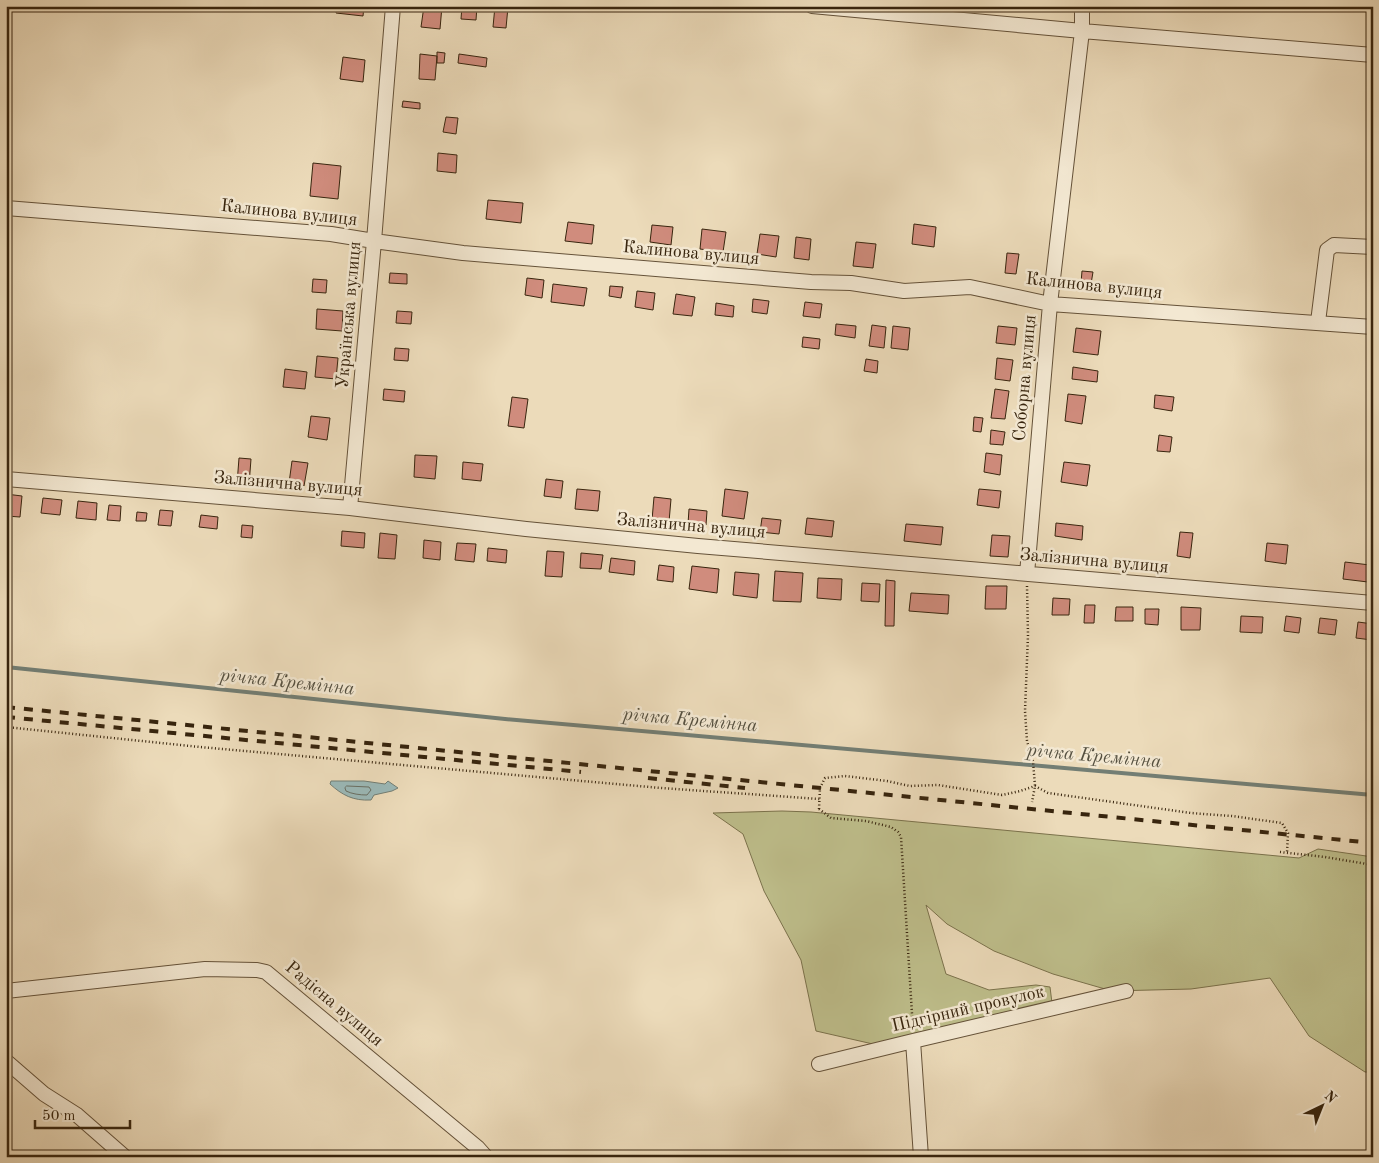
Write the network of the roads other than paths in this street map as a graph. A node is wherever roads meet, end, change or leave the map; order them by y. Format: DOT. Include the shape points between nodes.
graph roads {
  1 [pos="393,6"];
  2 [pos="812,6"];
  3 [pos="1082,6"];
  4 [pos="1082,31"];
  5 [pos="1373,56"];
  6 [pos="6,208"];
  7 [pos="374,241"];
  8 [pos="1373,247"];
  9 [pos="1050,304"];
  10 [pos="1318,322"];
  11 [pos="1373,327"];
  12 [pos="6,480"];
  13 [pos="350,508"];
  14 [pos="1027,574"];
  15 [pos="1373,603"];
  16 [pos="6,991"];
  17 [pos="1126,991"];
  18 [pos="913,1040"];
  19 [pos="6,1061"];
  20 [pos="820,1064"];
  21 [pos="125,1157"];
  22 [pos="486,1157"];
  23 [pos="921,1157"];
  1 -- 7 [label="street, Українська вулиця"];
  2 -- 4 [label="street"];
  3 -- 4 [label="street, Соборна вулиця"];
  4 -- 5 [label="street"];
  4 -- 9 [label="street, Соборна вулиця"];
  6 -- 7 [label="street, Калинова вулиця" via="331,234"];
  7 -- 9 [label="street, Калинова вулиця" via="483,254 801,281 850,282 904,292 970,287"];
  7 -- 13 [label="street, Українська вулиця"];
  8 -- 10 [label="street" via="1334,245 1327,250"];
  9 -- 10 [label="street, Калинова вулиця"];
  9 -- 14 [label="street, Соборна вулиця"];
  10 -- 11 [label="street, Калинова вулиця"];
  12 -- 13 [label="street, Залізнична вулиця"];
  13 -- 14 [label="street, Залізнична вулиця" via="698,546"];
  14 -- 15 [label="street, Залізнична вулиця"];
  16 -- 22 [label="street, Радісна вулиця" via="205,969 266,972"];
  17 -- 18 [label="street, Підгірний провулок"];
  18 -- 20 [label="street, Підгірний провулок"];
  18 -- 23 [label="street"];
  19 -- 21 [label="street" via="44,1094 77,1115"];
}
